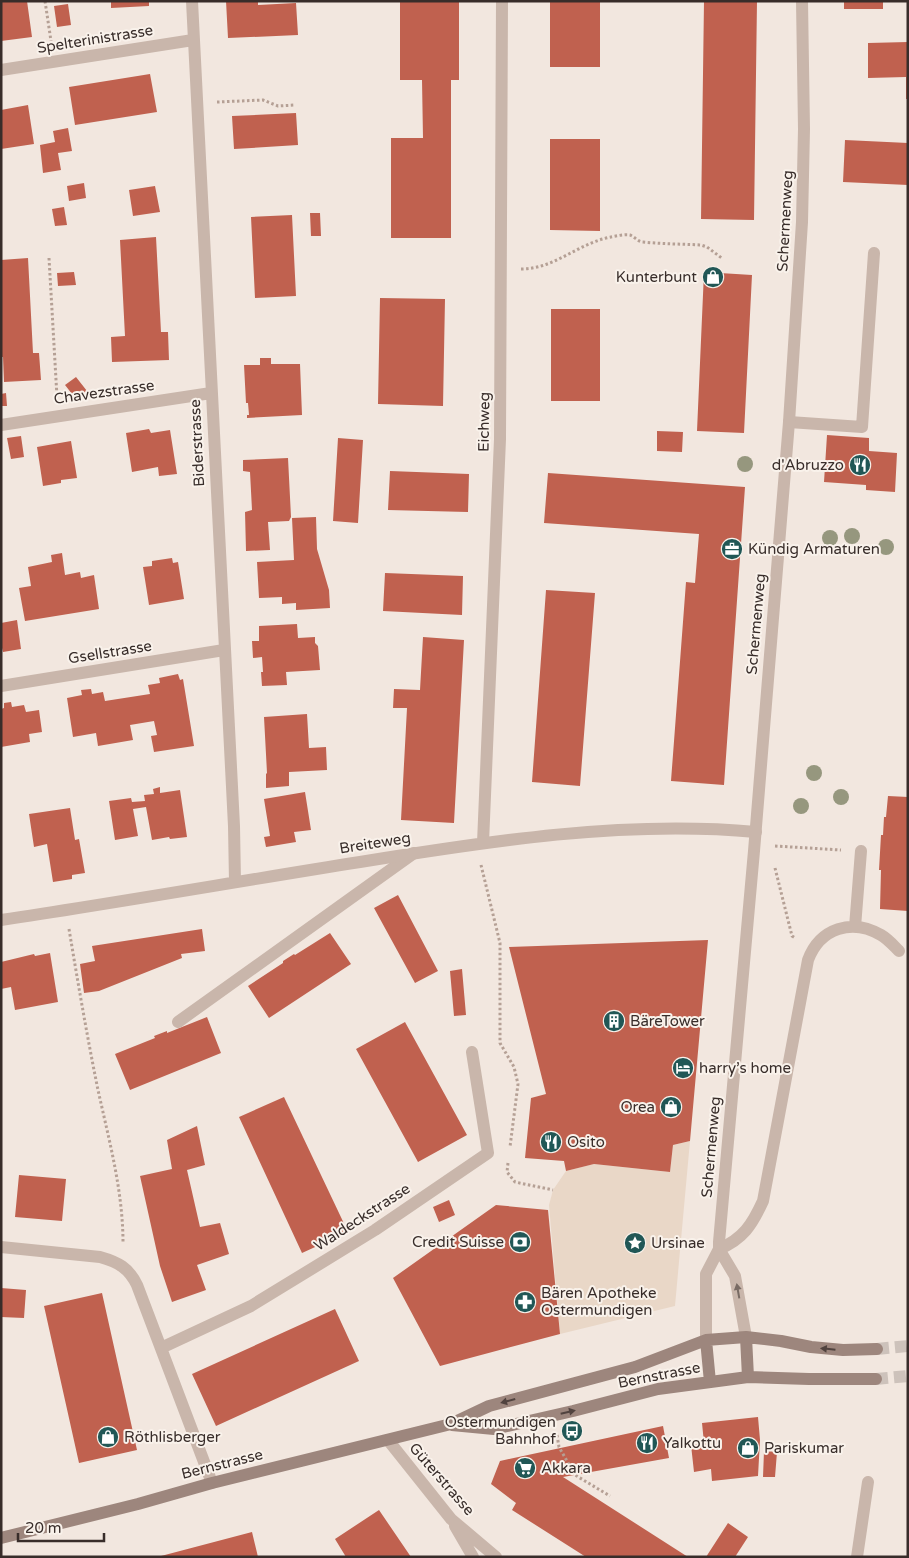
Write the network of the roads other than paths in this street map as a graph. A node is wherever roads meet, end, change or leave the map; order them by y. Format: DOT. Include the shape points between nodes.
graph roads {
  1 [pos="192,1"];
  2 [pos="502,1"];
  3 [pos="802,1"];
  4 [pos="193,40"];
  5 [pos="1,70"];
  6 [pos="874,253"];
  7 [pos="211,393"];
  8 [pos="789,422"];
  9 [pos="1,425"];
  10 [pos="224,650"];
  11 [pos="1,686"];
  12 [pos="756,832"];
  13 [pos="483,843"];
  14 [pos="861,851"];
  15 [pos="414,853"];
  16 [pos="235,882"];
  17 [pos="1,920"];
  18 [pos="855,927"];
  19 [pos="899,951"];
  20 [pos="178,1022"];
  21 [pos="472,1052"];
  22 [pos="1,1247"];
  23 [pos="718,1249"];
  24 [pos="746,1337"];
  25 [pos="706,1340"];
  26 [pos="161,1348"];
  27 [pos="877,1349"];
  28 [pos="748,1377"];
  29 [pos="876,1379"];
  30 [pos="707,1383"];
  31 [pos="451,1424"];
  32 [pos="388,1440"];
  33 [pos="868,1482"];
  34 [pos="212,1483"];
  35 [pos="451,1519"];
  36 [pos="1,1538"];
  37 [pos="472,1557"];
  38 [pos="496,1557"];
  39 [pos="857,1557"];
  1 -- 4 [label="street, Biderstrasse"];
  2 -- 13 [label="street, Eichweg" via="500,439"];
  3 -- 8 [label="street, Schermenweg" via="803,197"];
  4 -- 5 [label="street, Spelterinistrasse"];
  4 -- 7 [label="street, Biderstrasse"];
  6 -- 8 [label="street" via="862,427"];
  7 -- 9 [label="street, Chavezstrasse"];
  7 -- 10 [label="street, Biderstrasse"];
  8 -- 12 [label="street, Schermenweg"];
  10 -- 11 [label="street, Gsellstrasse"];
  10 -- 16 [label="street, Biderstrasse"];
  12 -- 13 [label="street, Breiteweg" via="715,829 600,831"];
  12 -- 23 [label="street, Schermenweg"];
  13 -- 15 [label="street, Breiteweg"];
  14 -- 18 [label="street"];
  15 -- 16 [label="street, Breiteweg"];
  15 -- 20 [label="street"];
  16 -- 17 [label="street, Breiteweg"];
  18 -- 19 [label="street" via="881,936"];
  18 -- 23 [label="street" via="830,933 812,948 763,1201 745,1232 731,1244"];
  21 -- 26 [label="street, Waldeckstrasse" via="488,1153 375,1230 251,1306"];
  22 -- 26 [label="street" via="100,1257 124,1266 137,1285"];
  24 -- 23 [label="street, one-way" via="735,1276"];
  23 -- 25 [label="street, Schermenweg" via="706,1274"];
  24 -- 25 [label="main road, Bernstrasse"];
  27 -- 24 [label="main road, Bernstrasse, one-way" via="811,1347"];
  24 -- 28 [label="main road"];
  25 -- 30 [label="main road, Schermenweg"];
  25 -- 31 [label="main road, Bernstrasse, one-way" via="635,1367 489,1406"];
  26 -- 34 [label="street"];
  28 -- 29 [label="main road, Bernstrasse"];
  28 -- 30 [label="main road, Bernstrasse"];
  31 -- 30 [label="main road, Bernstrasse, one-way" via="494,1429 642,1393"];
  31 -- 32 [label="main road, Bernstrasse"];
  32 -- 34 [label="main road, Bernstrasse"];
  32 -- 35 [label="street, Güterstrasse"];
  33 -- 39 [label="street"];
  34 -- 36 [label="main road, Bernstrasse"];
  35 -- 37 [label="street"];
  35 -- 38 [label="street, Güterstrasse"];
}
